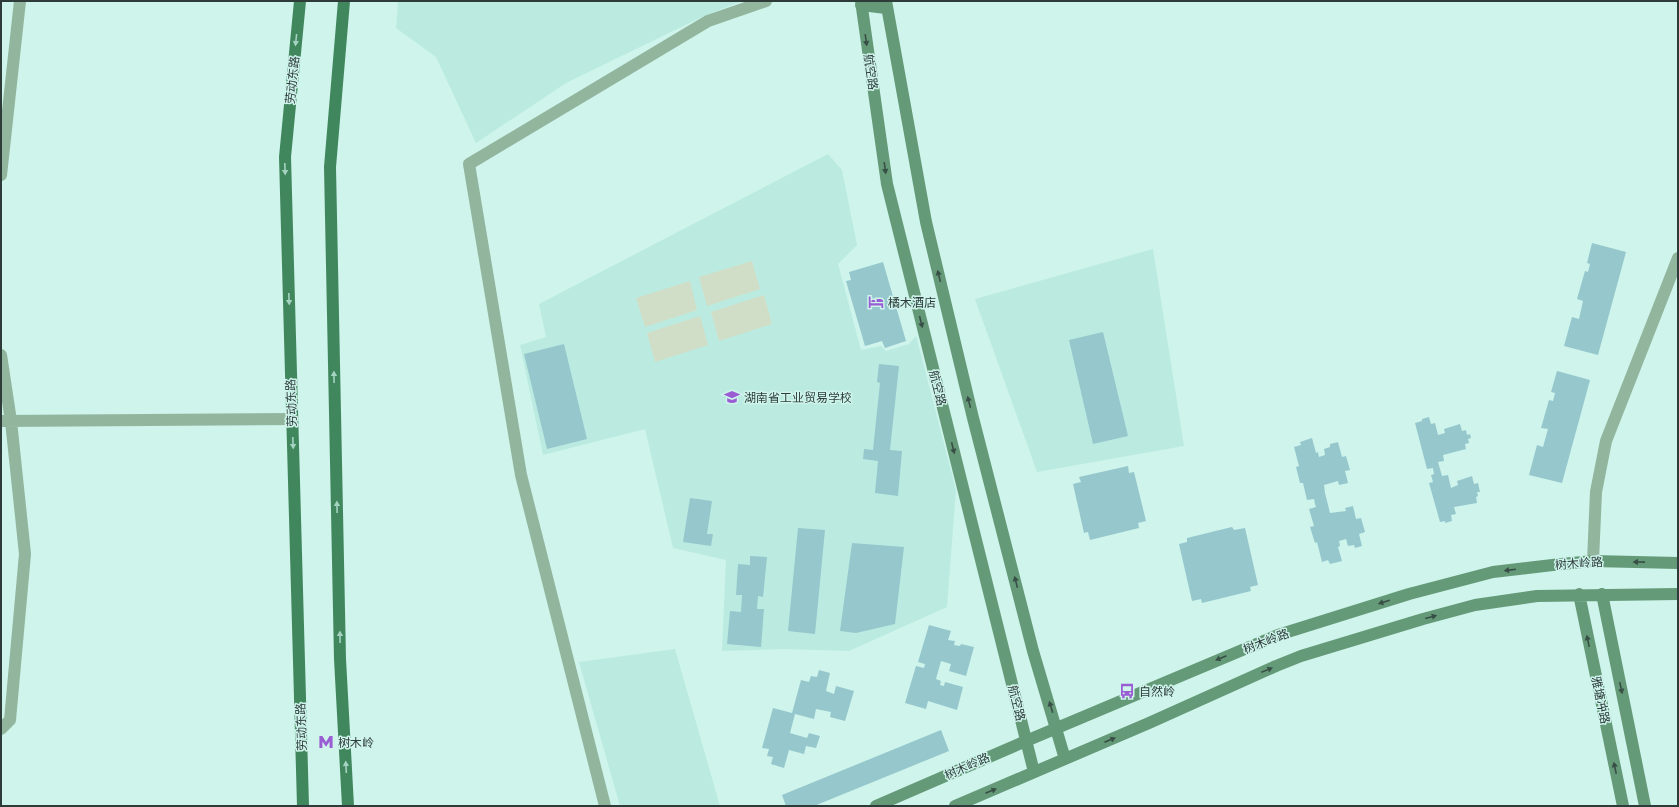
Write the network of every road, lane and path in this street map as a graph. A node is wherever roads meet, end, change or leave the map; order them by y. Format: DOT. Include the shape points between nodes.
graph roads {
  1 [pos="20,1"];
  2 [pos="300,1"];
  3 [pos="344,1"];
  4 [pos="766,1"];
  5 [pos="861,3"];
  6 [pos="886,4"];
  7 [pos="1,175"];
  8 [pos="1678,258"];
  9 [pos="1,355"];
  10 [pos="292,418"];
  11 [pos="6,421"];
  12 [pos="1593,561"];
  13 [pos="1678,563"];
  14 [pos="1579,594"];
  15 [pos="1602,594"];
  16 [pos="1678,594"];
  17 [pos="1057,728"];
  18 [pos="1,729"];
  19 [pos="1026,740"];
  20 [pos="1065,758"];
  21 [pos="1034,772"];
  22 [pos="303,806"];
  23 [pos="348,806"];
  24 [pos="605,806"];
  25 [pos="876,806"];
  26 [pos="955,806"];
  27 [pos="1623,806"];
  28 [pos="1645,806"];
  1 -- 7 [label="street"];
  2 -- 10 [label="main road, 劳动东路, one-way" via="285,157"];
  23 -- 3 [label="main road, one-way" via="340,659 330,167"];
  4 -- 24 [label="street" via="708,21 469,164 521,476"];
  5 -- 6 [label="street"];
  5 -- 19 [label="street, 航空路, one-way" via="887,184"];
  17 -- 6 [label="street, one-way" via="973,418 926,222"];
  8 -- 12 [label="street" via="1606,441 1596,492"];
  9 -- 11 [label="street"];
  10 -- 11 [label="street"];
  10 -- 22 [label="main road, 劳动东路, one-way"];
  11 -- 18 [label="street" via="25,554 10,720"];
  13 -- 12 [label="street, 树木岭路, one-way"];
  12 -- 17 [label="street, 树木岭路, one-way" via="1492,572 1327,619 1278,635"];
  14 -- 15 [label="street"];
  20 -- 14 [label="street, one-way" via="1301,656 1476,605 1537,596"];
  27 -- 14 [label="street, 雅塘冲路, one-way"];
  15 -- 16 [label="street"];
  15 -- 28 [label="street, 雅塘冲路, one-way"];
  17 -- 19 [label="street, 树木岭路"];
  17 -- 20 [label="street"];
  19 -- 21 [label="street, 航空路"];
  19 -- 25 [label="street, 树木岭路"];
  20 -- 21 [label="street"];
  26 -- 21 [label="street, one-way"];
}
